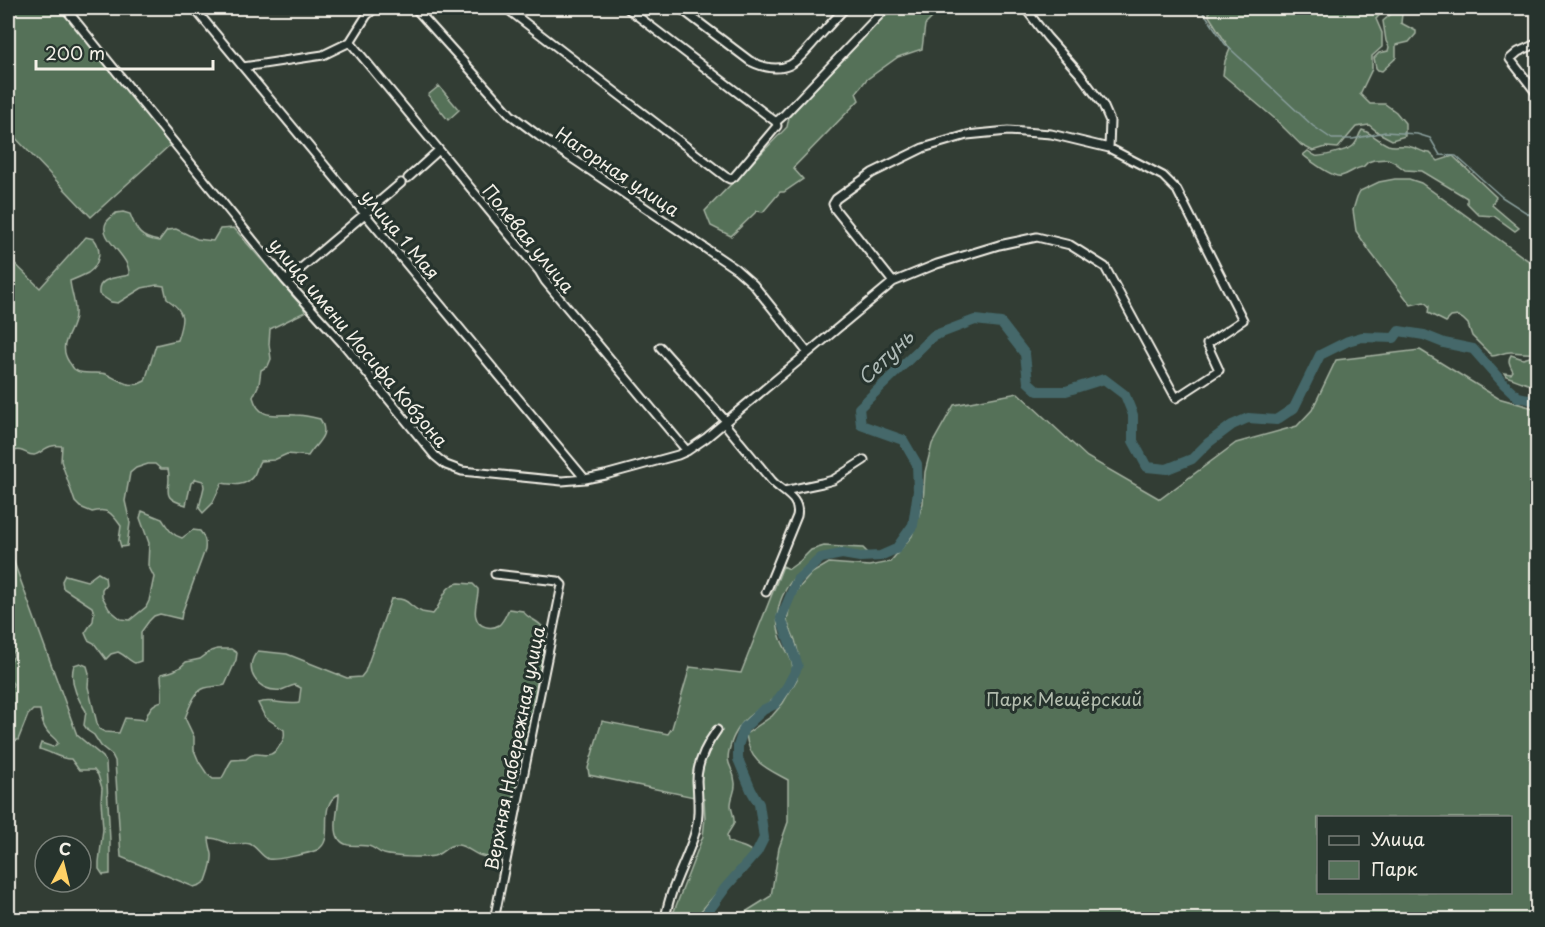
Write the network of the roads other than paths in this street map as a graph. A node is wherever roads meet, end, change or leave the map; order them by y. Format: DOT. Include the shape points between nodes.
graph roads {
  1 [pos="67,8"];
  2 [pos="194,8"];
  3 [pos="375,8"];
  4 [pos="415,8"];
  5 [pos="506,8"];
  6 [pos="627,8"];
  7 [pos="680,8"];
  8 [pos="845,8"];
  9 [pos="886,8"];
  10 [pos="1025,8"];
  11 [pos="350,42"];
  12 [pos="1538,43"];
  13 [pos="243,67"];
  14 [pos="1538,95"];
  15 [pos="776,122"];
  16 [pos="1108,148"];
  17 [pos="439,150"];
  18 [pos="366,215"];
  19 [pos="286,281"];
  20 [pos="893,282"];
  21 [pos="660,346"];
  22 [pos="808,353"];
  23 [pos="725,422"];
  24 [pos="687,451"];
  25 [pos="864,460"];
  26 [pos="585,479"];
  27 [pos="784,491"];
  28 [pos="495,574"];
  29 [pos="766,592"];
  30 [pos="717,730"];
  31 [pos="8,917"];
  32 [pos="12,920"];
  33 [pos="494,920"];
  34 [pos="665,920"];
  1 -- 19 [label="street, улица имени Иосифа Кобзона"];
  2 -- 13 [label="street, улица 1 Мая"];
  3 -- 11 [label="street"];
  4 -- 22 [label="street, Нагорная улица" via="511,115 736,269 753,284"];
  5 -- 15 [label="street" via="730,179 777,126"];
  6 -- 15 [label="street"];
  7 -- 8 [label="street" via="750,61 779,68 801,56"];
  9 -- 15 [label="street"];
  10 -- 16 [label="street" via="1104,105 1110,122"];
  11 -- 13 [label="street" via="323,55"];
  11 -- 17 [label="street, Полевая улица"];
  12 -- 14 [label="street" via="1510,59"];
  13 -- 18 [label="street, улица 1 Мая"];
  16 -- 20 [label="street" via="1051,134 1008,131 968,135 922,148 872,173 832,204"];
  16 -- 20 [label="street, улица имени Иосифа Кобзона" via="1163,176 1177,190 1244,320 1207,344 1219,370 1176,398 1105,267 1070,245 1037,237 999,244"];
  17 -- 18 [label="street"];
  17 -- 24 [label="street, Полевая улица"];
  18 -- 19 [label="street"];
  18 -- 26 [label="street, улица 1 Мая"];
  19 -- 26 [label="street, улица имени Иосифа Кобзона" via="446,465 462,471 550,481"];
  20 -- 22 [label="street, улица имени Иосифа Кобзона"];
  21 -- 23 [label="street"];
  22 -- 23 [label="street, улица имени Иосифа Кобзона"];
  23 -- 24 [label="street, улица имени Иосифа Кобзона"];
  23 -- 27 [label="street"];
  24 -- 26 [label="street, улица имени Иосифа Кобзона"];
  25 -- 27 [label="street" via="833,480"];
  27 -- 29 [label="street" via="795,501 798,511"];
  28 -- 33 [label="street, Верхняя Набережная улица" via="558,581 562,587"];
  30 -- 34 [label="street" via="700,760 696,828"];
  31 -- 32 [label="street"];
}
